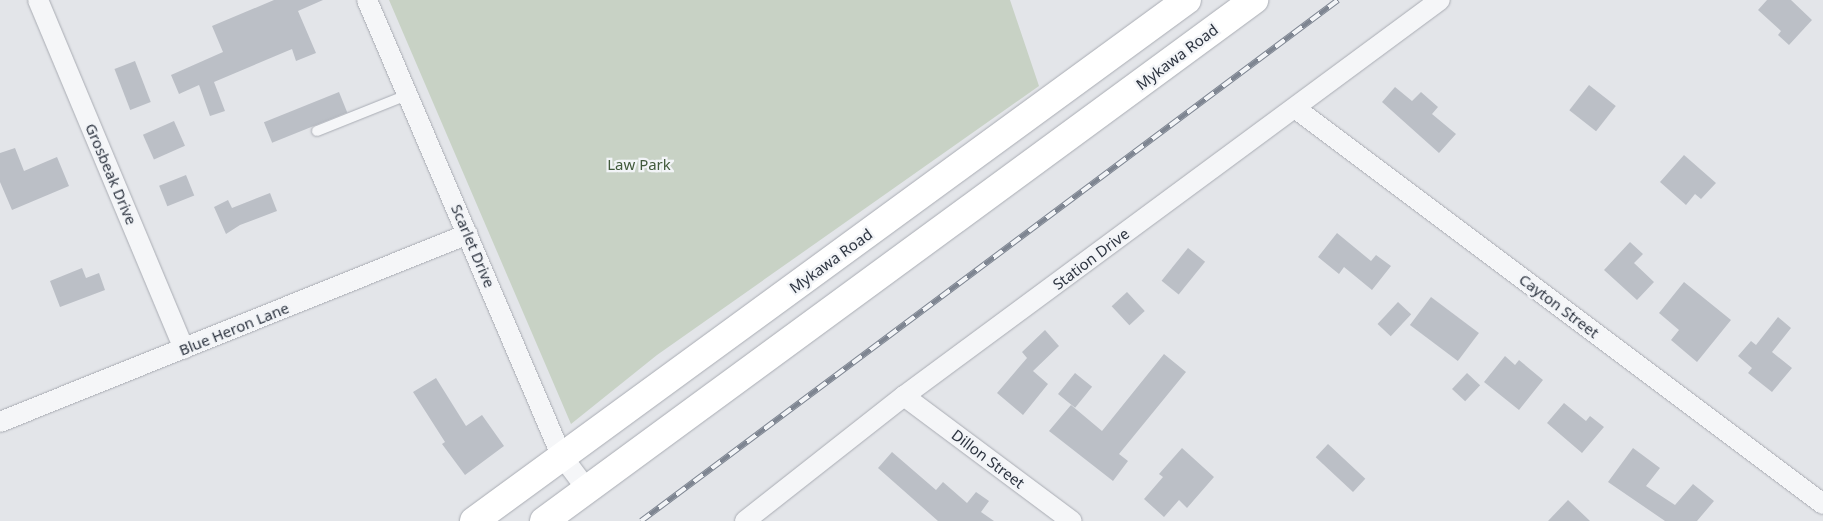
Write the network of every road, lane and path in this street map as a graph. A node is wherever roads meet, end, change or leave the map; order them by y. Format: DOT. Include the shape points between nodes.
graph roads {
  1 [pos="38,0"];
  2 [pos="367,0"];
  3 [pos="1187,0"];
  4 [pos="1254,0"];
  5 [pos="1440,0"];
  6 [pos="407,95"];
  7 [pos="1295,108"];
  8 [pos="317,131"];
  9 [pos="468,234"];
  10 [pos="813,274"];
  11 [pos="838,306"];
  12 [pos="184,349"];
  13 [pos="904,396"];
  14 [pos="0,422"];
  15 [pos="561,455"];
  16 [pos="586,488"];
  17 [pos="1823,504"];
  18 [pos="474,521"];
  19 [pos="544,521"];
  20 [pos="745,521"];
  21 [pos="1072,521"];
  1 -- 12 [label="street, Grosbeak Drive"];
  2 -- 6 [label="street, Scarlet Drive"];
  3 -- 10 [label="main road, Mykawa Road"];
  4 -- 11 [label="main road, Mykawa Road"];
  5 -- 7 [label="street, Station Drive"];
  6 -- 8 [label="lane"];
  6 -- 9 [label="street, Scarlet Drive"];
  7 -- 13 [label="street, Station Drive"];
  7 -- 17 [label="street, Cayton Street"];
  9 -- 12 [label="street, Blue Heron Lane"];
  9 -- 15 [label="street, Scarlet Drive"];
  10 -- 11 [label="main road"];
  10 -- 15 [label="main road, Mykawa Road"];
  11 -- 16 [label="main road, Mykawa Road"];
  12 -- 14 [label="street, Blue Heron Lane"];
  13 -- 20 [label="street, Station Drive"];
  13 -- 21 [label="street, Dillon Street"];
  15 -- 16 [label="street, Scarlet Drive"];
  15 -- 18 [label="main road, Mykawa Road"];
  16 -- 19 [label="main road, Mykawa Road"];
}
